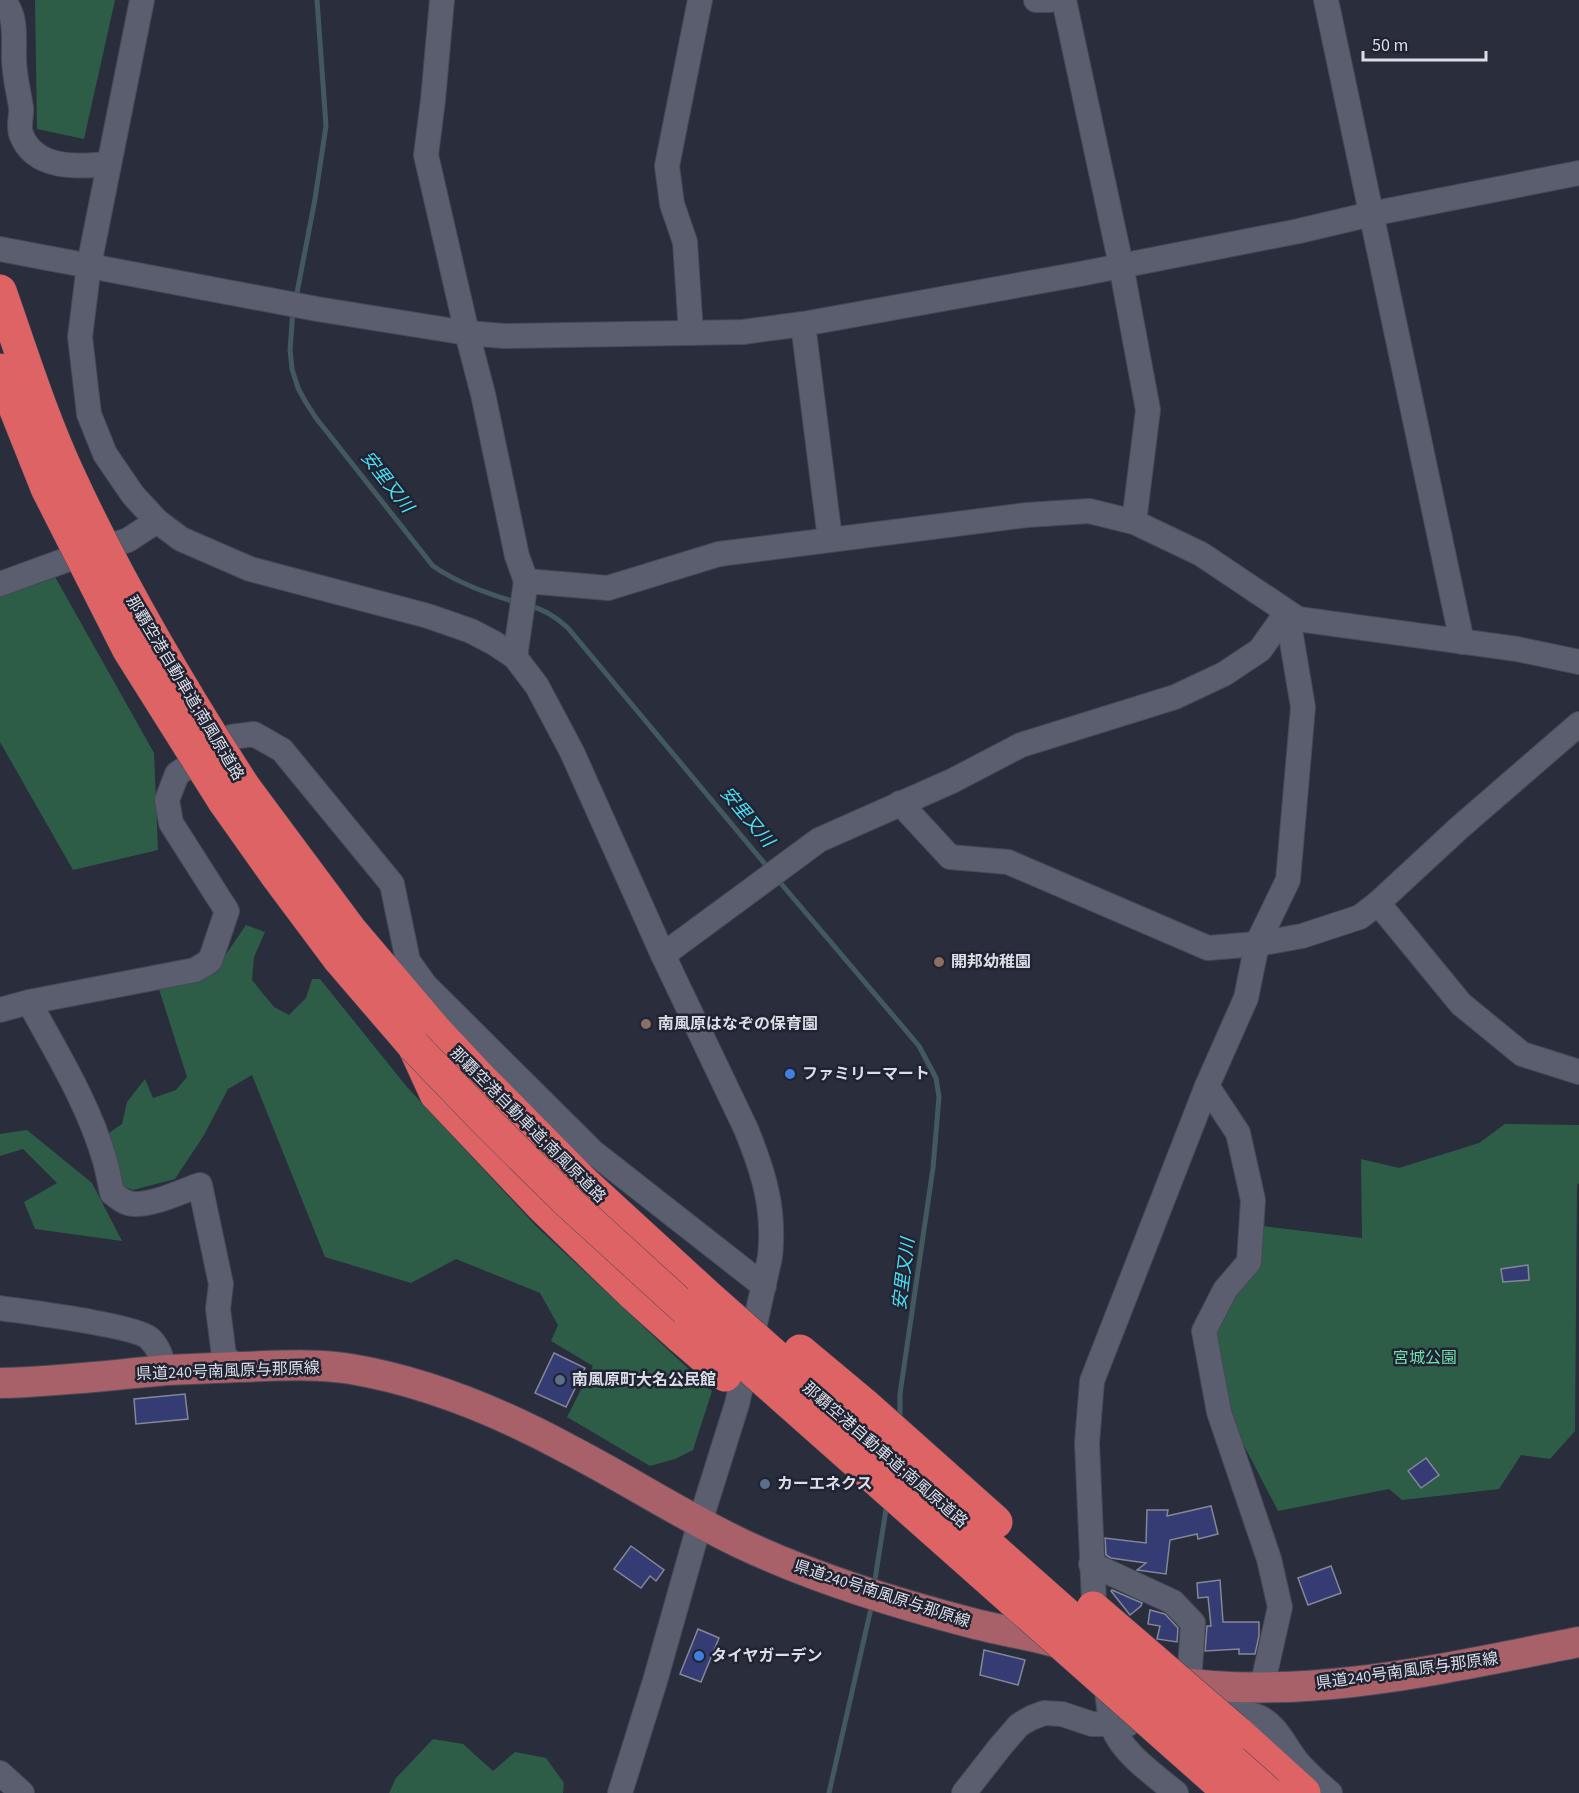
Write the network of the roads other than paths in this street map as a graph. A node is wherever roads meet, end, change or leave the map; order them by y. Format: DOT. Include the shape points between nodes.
graph roads {
  1 [pos="2,0"];
  2 [pos="142,0"];
  3 [pos="442,0"];
  4 [pos="700,0"];
  5 [pos="1036,0"];
  6 [pos="1050,0"];
  7 [pos="1064,0"];
  8 [pos="1326,0"];
  9 [pos="109,164"];
  10 [pos="1579,173"];
  11 [pos="1371,214"];
  12 [pos="0,249"];
  13 [pos="89,265"];
  14 [pos="1121,266"];
  15 [pos="0,291"];
  16 [pos="803,324"];
  17 [pos="467,333"];
  18 [pos="691,333"];
  19 [pos="0,370"];
  20 [pos="157,521"];
  21 [pos="1134,522"];
  22 [pos="830,539"];
  23 [pos="526,581"];
  24 [pos="0,584"];
  25 [pos="1287,612"];
  26 [pos="1462,642"];
  27 [pos="515,657"];
  28 [pos="1579,662"];
  29 [pos="1579,724"];
  30 [pos="234,794"];
  31 [pos="900,803"];
  32 [pos="1378,903"];
  33 [pos="1257,944"];
  34 [pos="346,946"];
  35 [pos="663,955"];
  36 [pos="29,1002"];
  37 [pos="0,1010"];
  38 [pos="414,1046"];
  39 [pos="1579,1072"];
  40 [pos="1207,1086"];
  41 [pos="764,1286"];
  42 [pos="704,1293"];
  43 [pos="0,1308"];
  44 [pos="237,1367"];
  45 [pos="164,1371"];
  46 [pos="0,1383"];
  47 [pos="700,1522"];
  48 [pos="1091,1564"];
  49 [pos="1579,1642"];
  50 [pos="1102,1661"];
  51 [pos="1189,1684"];
  52 [pos="1262,1687"];
  53 [pos="1112,1724"];
  54 [pos="0,1773"];
  55 [pos="973,1791"];
  56 [pos="22,1793"];
  57 [pos="620,1793"];
  58 [pos="1176,1793"];
  59 [pos="1208,1793"];
  60 [pos="1230,1793"];
  61 [pos="1268,1793"];
  62 [pos="1304,1793"];
  63 [pos="1330,1793"];
  1 -- 9 [label="street" via="14,27 14,64 22,110 20,133 34,156 56,164"];
  2 -- 9 [label="street"];
  3 -- 17 [label="street" via="426,155"];
  4 -- 18 [label="street" via="667,166 672,204 685,242"];
  5 -- 6 [label="street"];
  7 -- 14 [label="street"];
  8 -- 11 [label="street"];
  9 -- 13 [label="street"];
  10 -- 11 [label="street"];
  11 -- 14 [label="street"];
  11 -- 26 [label="street"];
  12 -- 13 [label="street"];
  13 -- 17 [label="street"];
  13 -- 20 [label="street" via="80,337 89,414 105,454 133,495"];
  14 -- 16 [label="street"];
  14 -- 21 [label="street" via="1148,410"];
  15 -- 30 [label="highway, 那覇空港自動車道;南風原道路, bridge" via="69,477 151,636 199,717"];
  16 -- 18 [label="street" via="743,332"];
  16 -- 22 [label="street"];
  17 -- 18 [label="street"];
  17 -- 23 [label="street"];
  19 -- 30 [label="highway, 那覇空港自動車道;南風原道路, bridge" via="46,488 129,650"];
  20 -- 24 [label="street" via="128,540"];
  20 -- 27 [label="street" via="181,539 250,568 428,616 471,631"];
  21 -- 22 [label="street" via="1089,511"];
  21 -- 25 [label="street" via="1202,554"];
  22 -- 23 [label="street" via="719,554 608,588"];
  23 -- 27 [label="street"];
  25 -- 26 [label="street" via="1298,619"];
  25 -- 31 [label="street" via="1260,650 1224,674 1175,698 1021,745"];
  25 -- 33 [label="street" via="1303,707 1288,880"];
  26 -- 28 [label="street"];
  27 -- 35 [label="street" via="537,686 572,752"];
  29 -- 32 [label="street"];
  30 -- 34 [label="highway, 那覇空港自動車道;南風原道路"];
  31 -- 33 [label="street" via="950,857 1008,862 1208,948"];
  31 -- 35 [label="street" via="819,840"];
  32 -- 33 [label="street" via="1360,917 1302,936"];
  32 -- 39 [label="street" via="1461,1004 1522,1054"];
  33 -- 40 [label="street" via="1246,998"];
  34 -- 38 [label="highway, 那覇空港自動車道;南風原道路"];
  34 -- 42 [label="highway, 那覇空港自動車道;南風原道路" via="428,1021 583,1182"];
  35 -- 41 [label="street" via="746,1129 766,1183 772,1234"];
  36 -- 37 [label="street"];
  36 -- 41 [label="street" via="195,970 210,961 228,911 171,823 167,800 177,774 231,737 254,734 282,750 392,884 408,961 425,985 593,1152"];
  36 -- 44 [label="street" via="90,1119 112,1193 135,1204 200,1185 221,1284 218,1309 224,1356"];
  38 -- 59 [label="highway, bridge" via="436,1094 543,1207 632,1293"];
  38 -- 60 [label="highway, 那覇空港自動車道;南風原道路, bridge" via="575,1209"];
  40 -- 48 [label="street" via="1092,1382 1087,1443"];
  40 -- 52 [label="street" via="1238,1133 1253,1200 1249,1262 1225,1290 1204,1331 1219,1412 1269,1559 1280,1607"];
  41 -- 47 [label="street" via="737,1404"];
  42 -- 61 [label="highway, 那覇空港自動車道;南風原道路, bridge"];
  42 -- 62 [label="highway, bridge" via="749,1313 811,1360"];
  43 -- 45 [label="street" via="141,1333 162,1355"];
  44 -- 45 [label="main road, 県道240号南風原与那原線"];
  44 -- 47 [label="main road, 県道240号南風原与那原線" via="350,1369 472,1403 569,1449"];
  45 -- 46 [label="main road, 県道240号南風原与那原線"];
  47 -- 50 [label="main road, 県道240号南風原与那原線" via="827,1579 902,1604 1055,1642"];
  47 -- 57 [label="street"];
  48 -- 50 [label="street" via="1094,1618"];
  48 -- 51 [label="street" via="1173,1602 1193,1623"];
  49 -- 52 [label="main road, 県道240号南風原与那原線" via="1374,1679"];
  50 -- 51 [label="main road, 県道240号南風原与那原線"];
  50 -- 53 [label="street"];
  51 -- 52 [label="main road, 県道240号南風原与那原線"];
  53 -- 55 [label="street" via="1092,1724 1062,1714 1044,1713 1031,1718 1019,1725"];
  53 -- 58 [label="street" via="1124,1747"];
  53 -- 63 [label="street" via="1137,1724 1195,1713 1256,1716 1274,1729 1297,1761"];
  54 -- 56 [label="street"];
}
